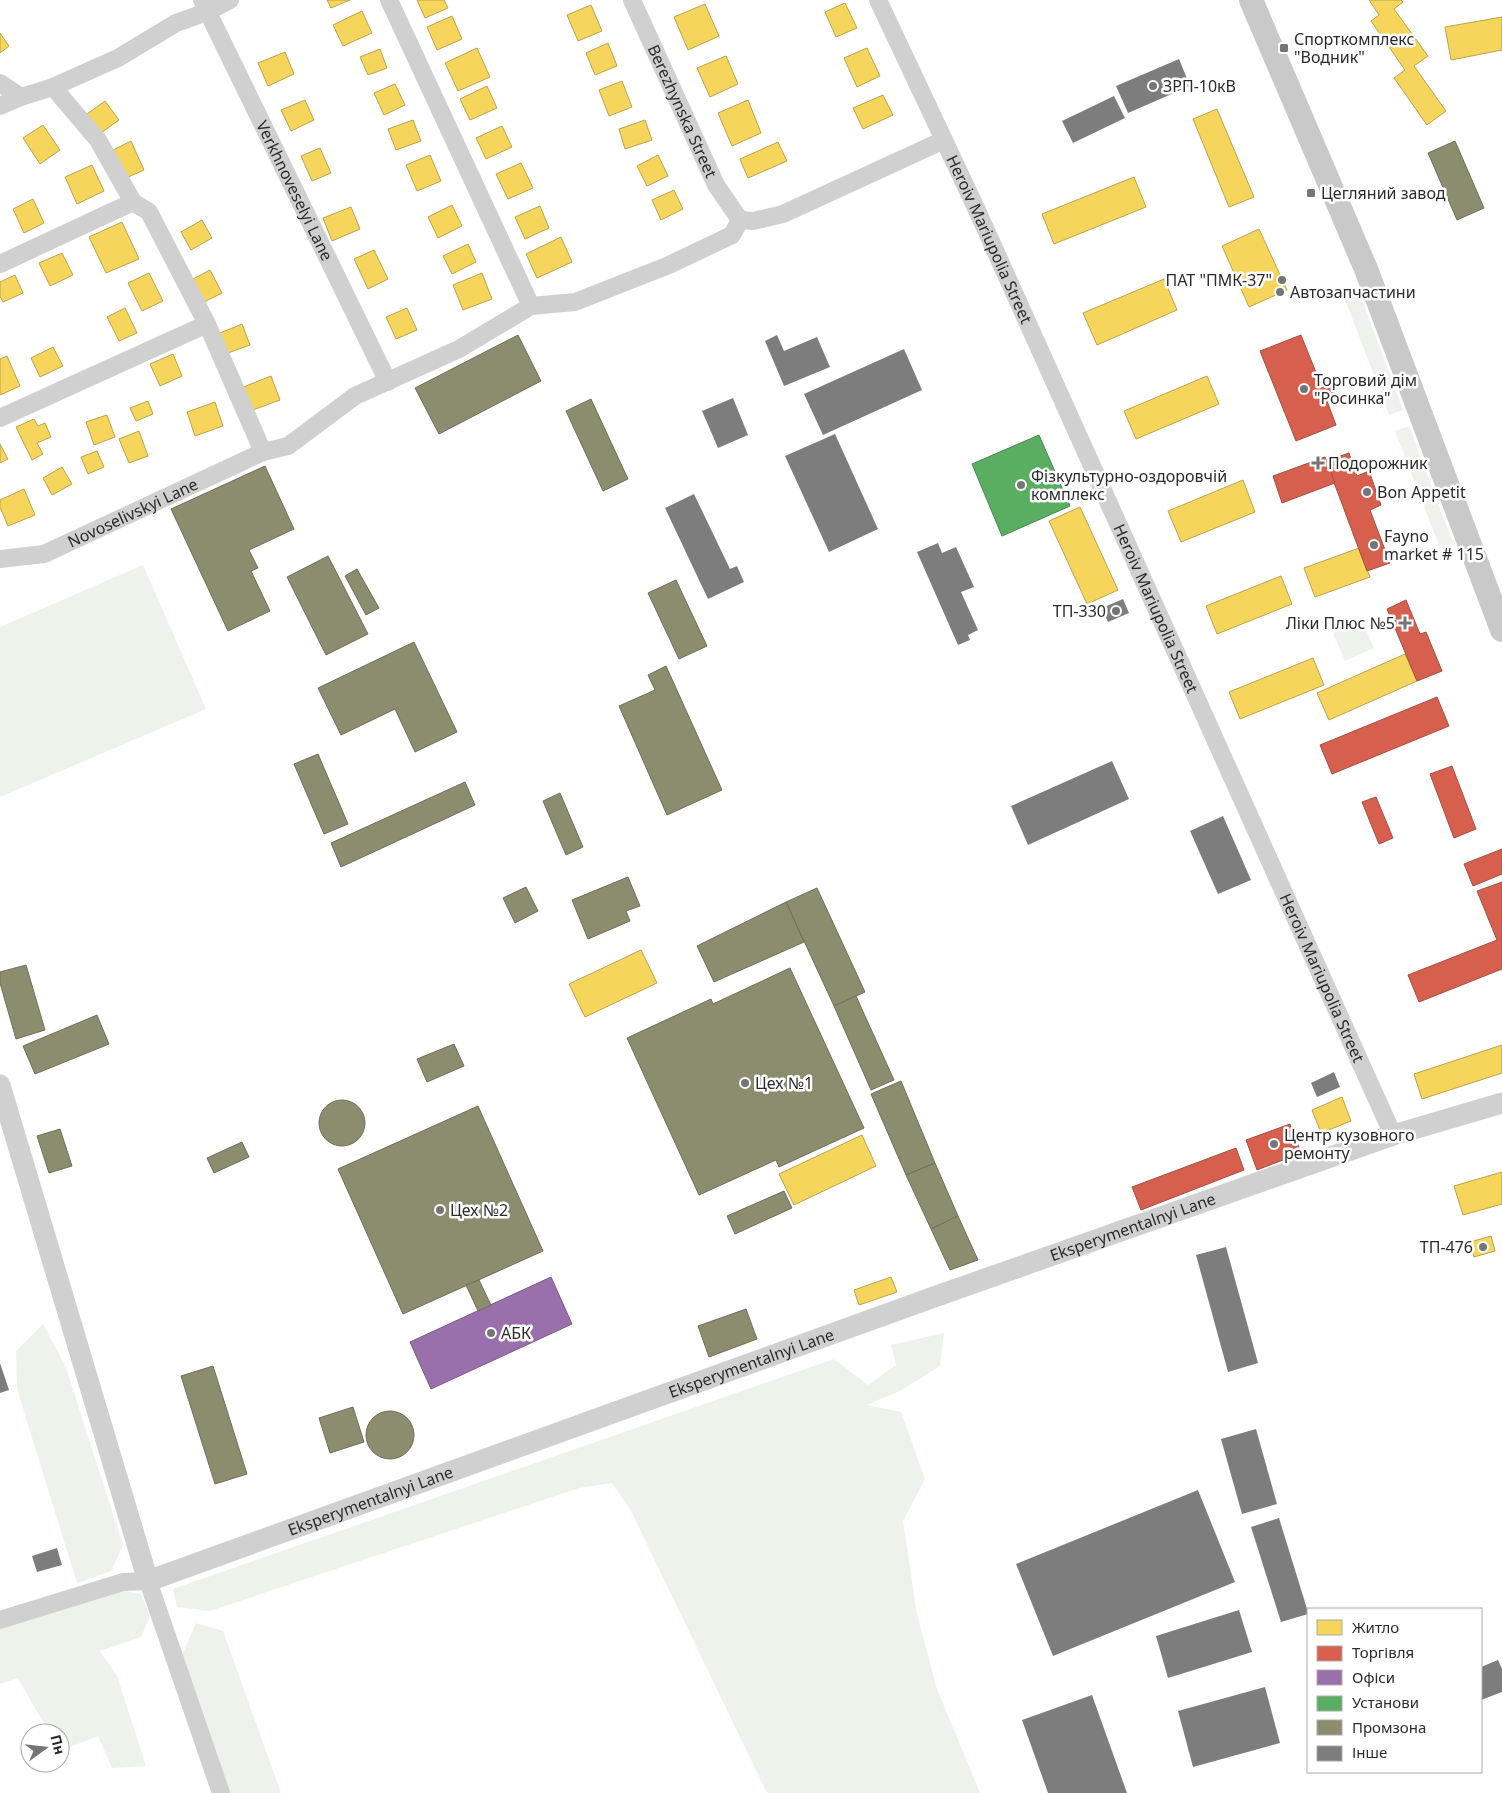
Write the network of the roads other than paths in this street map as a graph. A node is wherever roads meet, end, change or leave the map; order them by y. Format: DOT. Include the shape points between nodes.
graph roads {
  1 [pos="230,0"];
  2 [pos="389,0"];
  3 [pos="632,0"];
  4 [pos="878,0"];
  5 [pos="1251,0"];
  6 [pos="205,6"];
  7 [pos="0,83"];
  8 [pos="54,86"];
  9 [pos="20,97"];
  10 [pos="0,106"];
  11 [pos="944,140"];
  12 [pos="133,202"];
  13 [pos="740,220"];
  14 [pos="0,264"];
  15 [pos="531,306"];
  16 [pos="207,324"];
  17 [pos="388,382"];
  18 [pos="0,418"];
  19 [pos="263,452"];
  20 [pos="0,558"];
  21 [pos="1502,630"];
  22 [pos="0,1085"];
  23 [pos="1502,1103"];
  24 [pos="1393,1135"];
  25 [pos="148,1582"];
  26 [pos="0,1620"];
  27 [pos="221,1793"];
  1 -- 6 [label="street"];
  2 -- 15 [label="street"];
  3 -- 13 [label="street, Berezhynska Street" via="716,185"];
  4 -- 11 [label="street, Heroiv Mariupolia Street"];
  5 -- 21 [label="main road" via="1366,269"];
  6 -- 8 [label="street" via="118,58"];
  6 -- 17 [label="street, Verkhnoveselyi Lane"];
  7 -- 9 [label="street"];
  8 -- 9 [label="street"];
  8 -- 12 [label="street" via="98,140"];
  9 -- 10 [label="street"];
  11 -- 13 [label="street" via="783,214 753,221"];
  11 -- 24 [label="street, Heroiv Mariupolia Street"];
  12 -- 14 [label="street"];
  12 -- 16 [label="street" via="149,212"];
  13 -- 15 [label="street" via="732,236 670,265 575,302"];
  15 -- 17 [label="street, Novoselivskyi Lane" via="459,349"];
  16 -- 18 [label="street"];
  16 -- 19 [label="street"];
  17 -- 19 [label="street, Novoselivskyi Lane" via="355,396 288,446"];
  19 -- 20 [label="street, Novoselivskyi Lane" via="44,554"];
  22 -- 25 [label="street"];
  23 -- 24 [label="street, Eksperymentalnyi Lane"];
  24 -- 25 [label="street, Eksperymentalnyi Lane" via="934,1297"];
  25 -- 26 [label="street, Eksperymentalnyi Lane" via="123,1582"];
  25 -- 27 [label="street"];
}
